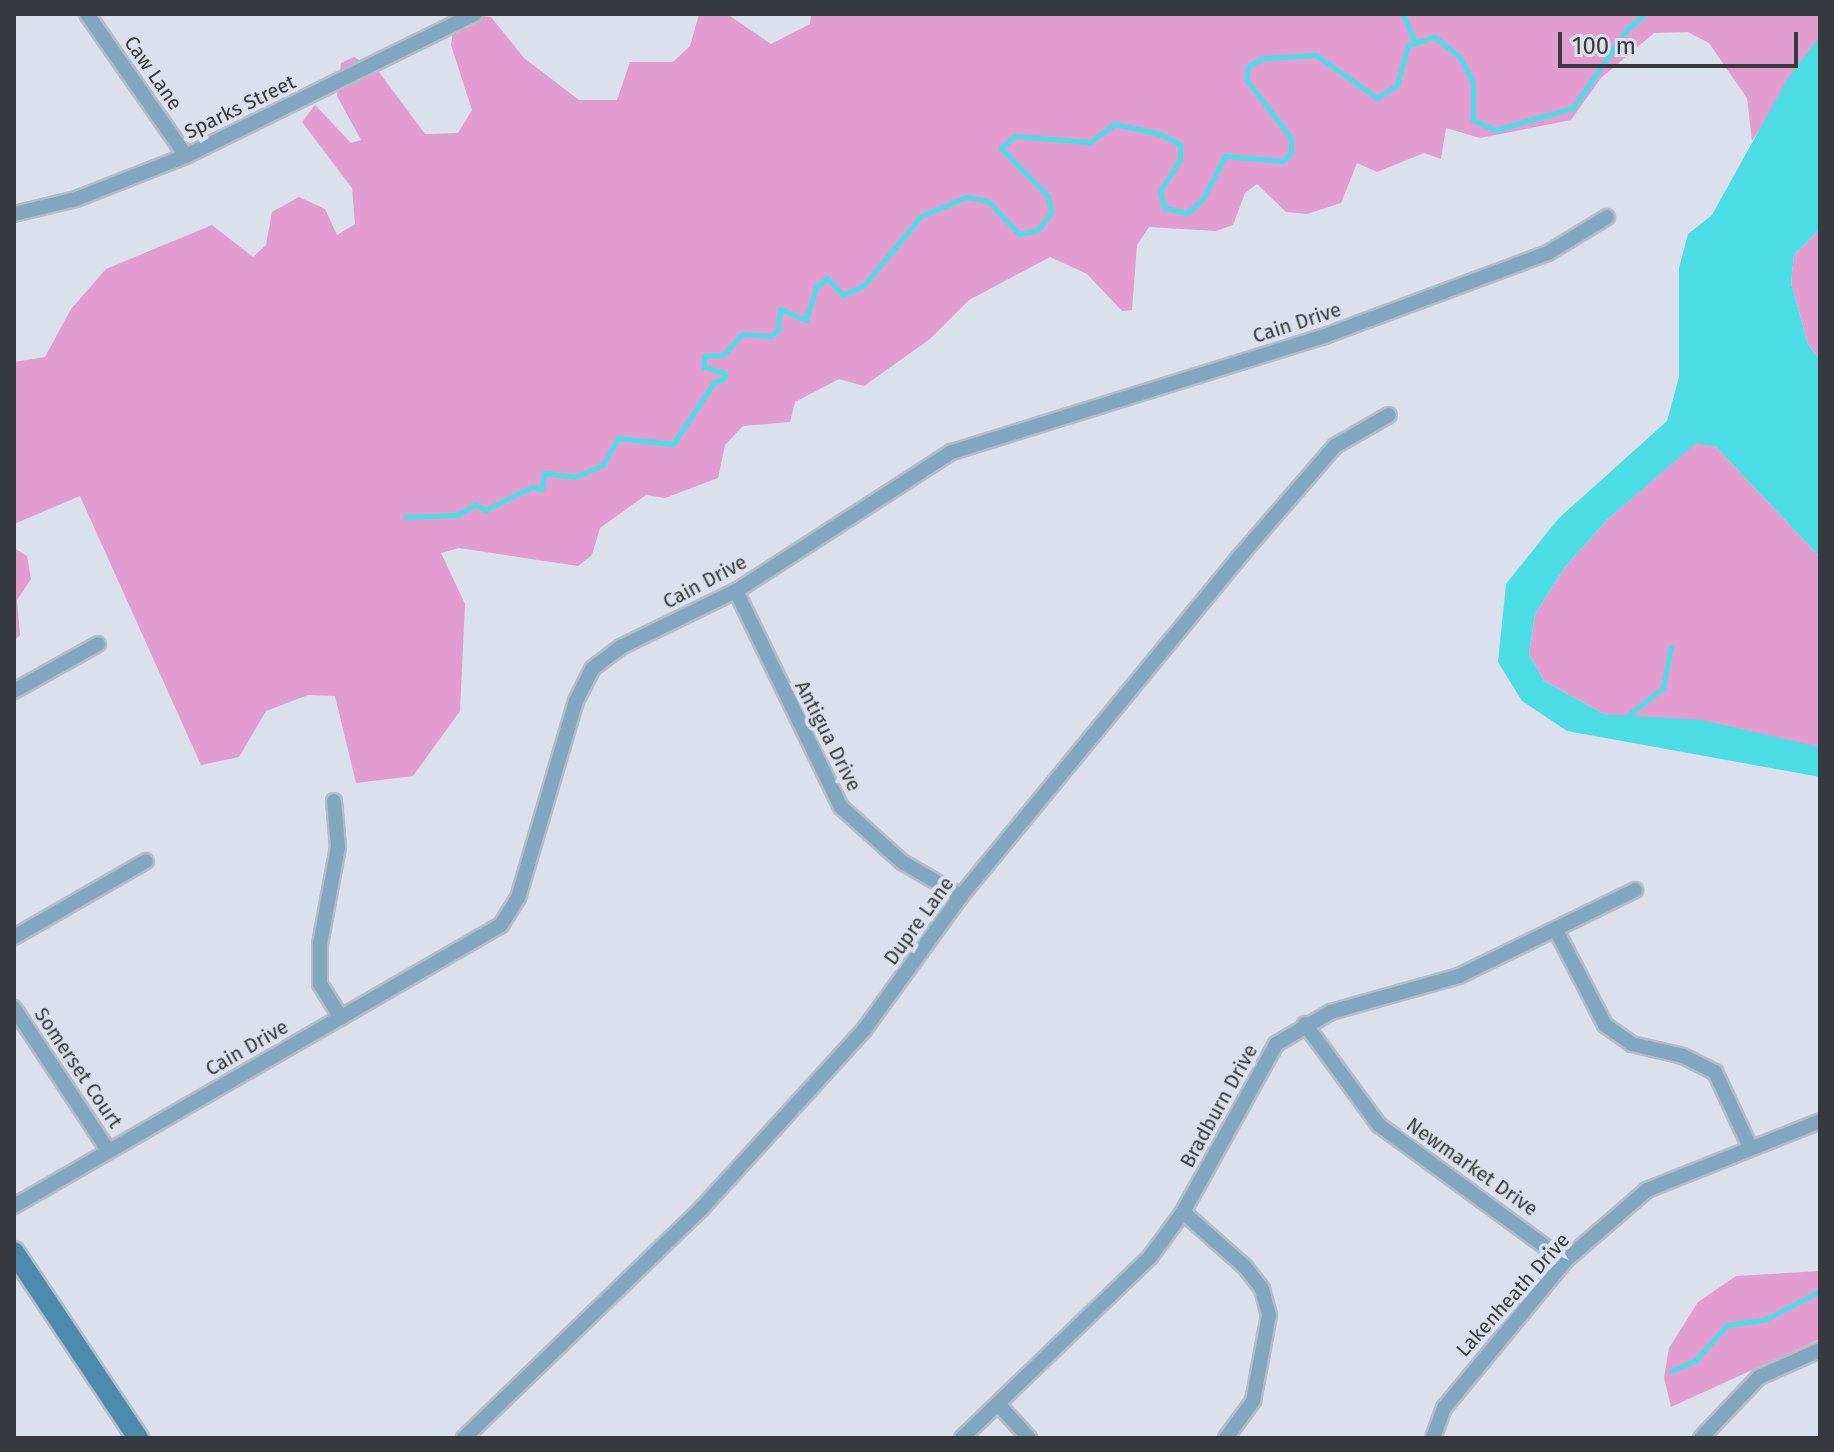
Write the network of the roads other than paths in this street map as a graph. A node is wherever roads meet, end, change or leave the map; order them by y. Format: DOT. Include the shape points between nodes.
graph roads {
  1 [pos="87,14"];
  2 [pos="475,14"];
  3 [pos="186,156"];
  4 [pos="14,214"];
  5 [pos="1607,217"];
  6 [pos="1389,415"];
  7 [pos="736,591"];
  8 [pos="98,644"];
  9 [pos="14,691"];
  10 [pos="334,801"];
  11 [pos="146,861"];
  12 [pos="1635,890"];
  13 [pos="961,896"];
  14 [pos="1556,930"];
  15 [pos="14,937"];
  16 [pos="14,1008"];
  17 [pos="341,1018"];
  18 [pos="1305,1024"];
  19 [pos="1820,1121"];
  20 [pos="1750,1147"];
  21 [pos="108,1150"];
  22 [pos="14,1206"];
  23 [pos="1183,1212"];
  24 [pos="14,1252"];
  25 [pos="1565,1261"];
  26 [pos="1820,1350"];
  27 [pos="998,1404"];
  28 [pos="138,1438"];
  29 [pos="464,1438"];
  30 [pos="962,1438"];
  31 [pos="1029,1438"];
  32 [pos="1226,1438"];
  33 [pos="1433,1438"];
  34 [pos="1701,1438"];
  1 -- 3 [label="street, Caw Lane"];
  2 -- 3 [label="street, Sparks Street"];
  3 -- 4 [label="street, Sparks Street" via="76,199"];
  5 -- 7 [label="street, Cain Drive" via="1548,253 1322,337 952,452"];
  6 -- 13 [label="street, Dupre Lane" via="1326,456"];
  7 -- 13 [label="street, Antigua Drive" via="841,807 902,862"];
  7 -- 17 [label="street, Cain Drive" via="621,647 593,668 576,701 518,898 501,925"];
  8 -- 9 [label="street"];
  10 -- 17 [label="street" via="338,847 320,944 320,984"];
  11 -- 15 [label="street"];
  12 -- 14 [label="street, Bradburn Drive"];
  13 -- 29 [label="street, Dupre Lane" via="864,1030 702,1208"];
  14 -- 18 [label="street, Bradburn Drive" via="1459,976"];
  14 -- 20 [label="street" via="1605,1025 1632,1044 1683,1056 1715,1072"];
  16 -- 21 [label="street, Somerset Court"];
  17 -- 21 [label="street, Cain Drive"];
  18 -- 23 [label="street, Bradburn Drive" via="1276,1044"];
  18 -- 25 [label="street, Newmarket Drive" via="1379,1125"];
  19 -- 20 [label="street, Lakenheath Drive"];
  20 -- 25 [label="street, Lakenheath Drive" via="1647,1190"];
  21 -- 22 [label="street, Cain Drive"];
  23 -- 27 [label="street, Bradburn Drive" via="1150,1257"];
  23 -- 32 [label="street" via="1245,1267 1262,1289 1269,1315 1253,1401"];
  24 -- 28 [label="main road"];
  25 -- 33 [label="street, Lakenheath Drive" via="1444,1408"];
  26 -- 34 [label="street" via="1759,1377"];
  27 -- 30 [label="street, Bradburn Drive"];
  27 -- 31 [label="street"];
}
